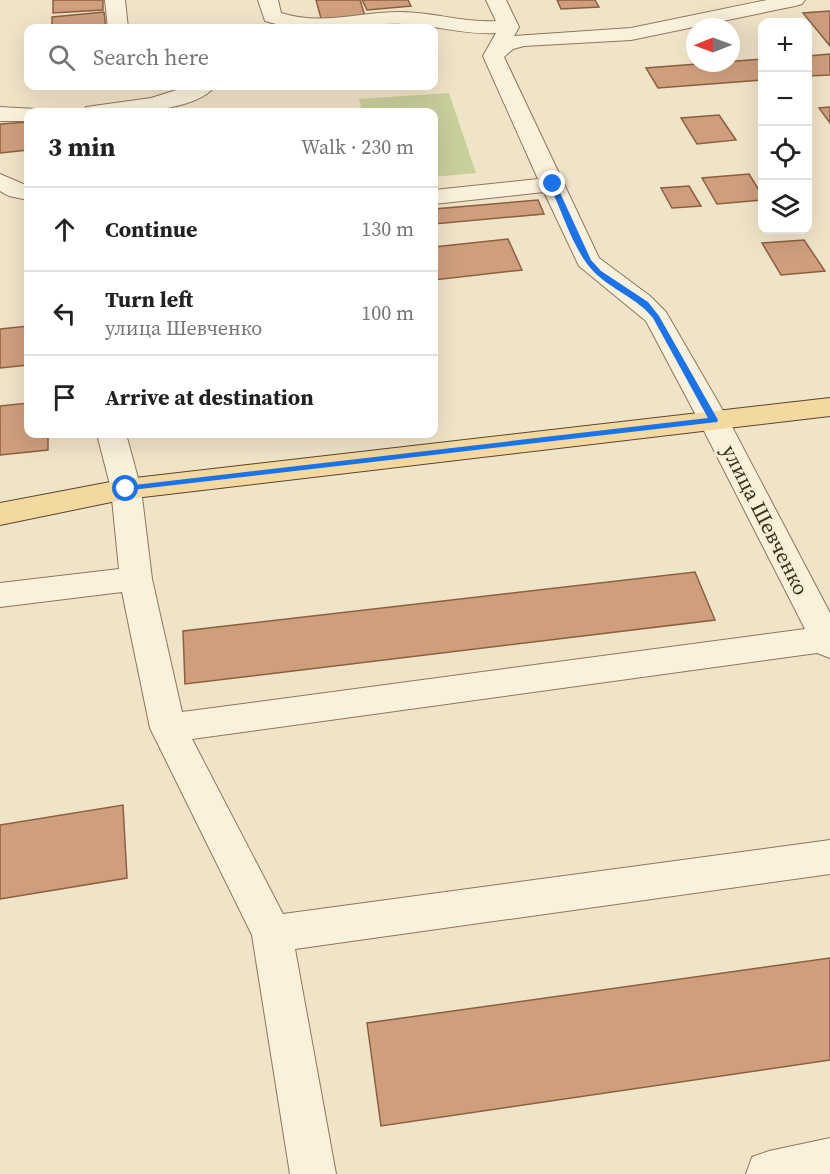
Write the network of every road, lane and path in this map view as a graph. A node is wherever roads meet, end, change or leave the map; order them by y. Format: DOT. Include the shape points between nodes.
graph roads {
  1 [pos="115,0"];
  2 [pos="268,0"];
  3 [pos="496,0"];
  4 [pos="795,0"];
  5 [pos="773,15"];
  6 [pos="118,24"];
  7 [pos="282,24"];
  8 [pos="323,24"];
  9 [pos="509,27"];
  10 [pos="493,56"];
  11 [pos="197,90"];
  12 [pos="125,108"];
  13 [pos="0,114"];
  14 [pos="24,114"];
  15 [pos="0,181"];
  16 [pos="553,184"];
  17 [pos="24,192"];
  18 [pos="438,197"];
  19 [pos="830,407"];
  20 [pos="714,420"];
  21 [pos="112,438"];
  22 [pos="126,489"];
  23 [pos="0,514"];
  24 [pos="136,579"];
  25 [pos="0,595"];
  26 [pos="828,642"];
  27 [pos="168,728"];
  28 [pos="830,857"];
  29 [pos="272,934"];
  30 [pos="830,1161"];
  31 [pos="313,1174"];
  32 [pos="769,1174"];
  1 -- 6 [label="street"];
  2 -- 7 [label="street" via="272,17"];
  3 -- 9 [label="street"];
  4 -- 5 [label="street"];
  5 -- 10 [label="street" via="631,34 522,40 506,45"];
  8 -- 9 [label="street" via="399,18 471,28"];
  9 -- 10 [label="street" via="496,44"];
  10 -- 16 [label="street, улица Шевченко"];
  11 -- 12 [label="street" via="186,97"];
  13 -- 14 [label="street"];
  15 -- 17 [label="street"];
  16 -- 18 [label="street"];
  16 -- 20 [label="street, улица Шевченко" via="588,261 645,304 657,318"];
  19 -- 20 [label="main road"];
  20 -- 22 [label="main road"];
  20 -- 26 [label="street, улица Шевченко"];
  21 -- 22 [label="street"];
  22 -- 23 [label="main road"];
  22 -- 24 [label="street"];
  24 -- 25 [label="street"];
  24 -- 27 [label="street"];
  26 -- 27 [label="street"];
  27 -- 29 [label="street"];
  28 -- 29 [label="street"];
  29 -- 31 [label="street"];
  30 -- 32 [label="street"];
}
